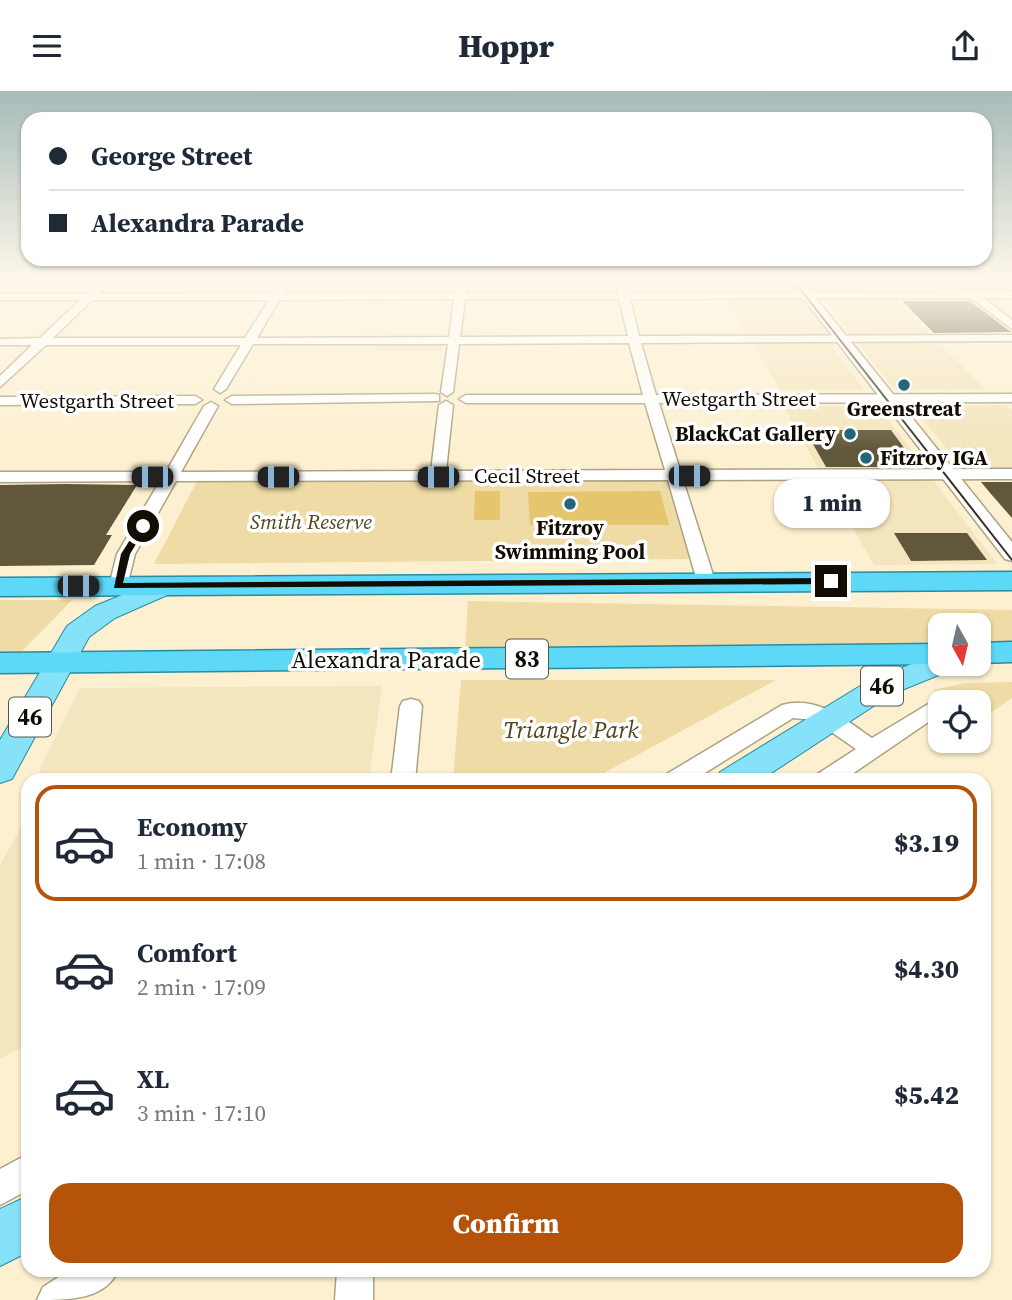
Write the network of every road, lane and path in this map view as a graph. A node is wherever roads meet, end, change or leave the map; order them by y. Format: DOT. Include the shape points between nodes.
graph roads {
  1 [pos="48,337"];
  2 [pos="251,337"];
  3 [pos="842,338"];
  4 [pos="1012,338"];
  5 [pos="455,339"];
  6 [pos="633,339"];
  7 [pos="249,340"];
  8 [pos="44,341"];
  9 [pos="0,342"];
  10 [pos="0,383"];
  11 [pos="220,390"];
  12 [pos="442,398"];
  13 [pos="889,398"];
  14 [pos="1012,398"];
  15 [pos="650,399"];
  16 [pos="195,400"];
  17 [pos="232,400"];
  18 [pos="0,401"];
  19 [pos="211,406"];
  20 [pos="949,474"];
  21 [pos="1012,474"];
  22 [pos="673,476"];
  23 [pos="0,477"];
  24 [pos="173,477"];
  25 [pos="438,477"];
  26 [pos="1012,555"];
  27 [pos="1012,580"];
  28 [pos="706,581"];
  29 [pos="118,586"];
  30 [pos="164,586"];
  31 [pos="0,587"];
  32 [pos="1012,652"];
  33 [pos="991,653"];
  34 [pos="928,654"];
  35 [pos="0,663"];
  36 [pos="59,663"];
  37 [pos="928,668"];
  38 [pos="411,706"];
  39 [pos="928,712"];
  40 [pos="829,719"];
  41 [pos="871,748"];
  42 [pos="0,770"];
  43 [pos="404,773"];
  44 [pos="686,773"];
  45 [pos="745,773"];
  46 [pos="835,773"];
  47 [pos="21,1175"];
  48 [pos="0,1188"];
  49 [pos="21,1226"];
  50 [pos="0,1239"];
  51 [pos="91,1277"];
  52 [pos="355,1277"];
  53 [pos="56,1300"];
  54 [pos="354,1300"];
  1 -- 8 [label="street"];
  2 -- 7 [label="street"];
  3 -- 4 [label="street"];
  3 -- 6 [label="street"];
  3 -- 13 [label="street"];
  5 -- 6 [label="street"];
  5 -- 7 [label="street"];
  5 -- 12 [label="street"];
  6 -- 15 [label="street"];
  7 -- 8 [label="street"];
  7 -- 11 [label="street"];
  8 -- 9 [label="street"];
  8 -- 10 [label="street"];
  11 -- 16 [label="street" via="203,393"];
  11 -- 17 [label="street" via="233,393"];
  12 -- 15 [label="street, Westgarth Street" via="460,404 466,399"];
  12 -- 17 [label="street"];
  12 -- 25 [label="street"];
  13 -- 14 [label="street, Westgarth Street"];
  13 -- 15 [label="street, Westgarth Street"];
  13 -- 20 [label="street"];
  15 -- 22 [label="street"];
  16 -- 18 [label="street, Westgarth Street"];
  16 -- 19 [label="street"];
  17 -- 19 [label="street"];
  19 -- 24 [label="street"];
  20 -- 21 [label="street, Cecil Street"];
  20 -- 22 [label="street, Cecil Street"];
  20 -- 26 [label="street"];
  22 -- 25 [label="street, Cecil Street"];
  22 -- 28 [label="street"];
  23 -- 24 [label="street, Cecil Street"];
  24 -- 25 [label="street, Cecil Street"];
  24 -- 29 [label="street" via="126,554"];
  27 -- 28 [label="highway, 46"];
  28 -- 30 [label="highway, 46"];
  29 -- 30 [label="highway"];
  29 -- 31 [label="highway"];
  30 -- 36 [label="main road, 46" via="89,622 74,635"];
  32 -- 33 [label="highway"];
  34 -- 36 [label="highway, Alexandra Parade / 83"];
  35 -- 36 [label="highway, Alexandra Parade / 83"];
  36 -- 42 [label="main road, 46"];
  37 -- 40 [label="main road, 46" via="881,687"];
  38 -- 43 [label="street"];
  39 -- 41 [label="street"];
  40 -- 41 [label="street"];
  40 -- 44 [label="street" via="806,709 782,713"];
  40 -- 45 [label="main road, 46"];
  41 -- 46 [label="street"];
  47 -- 48 [label="street"];
  49 -- 50 [label="main road"];
  51 -- 53 [label="street"];
  52 -- 54 [label="street"];
}
